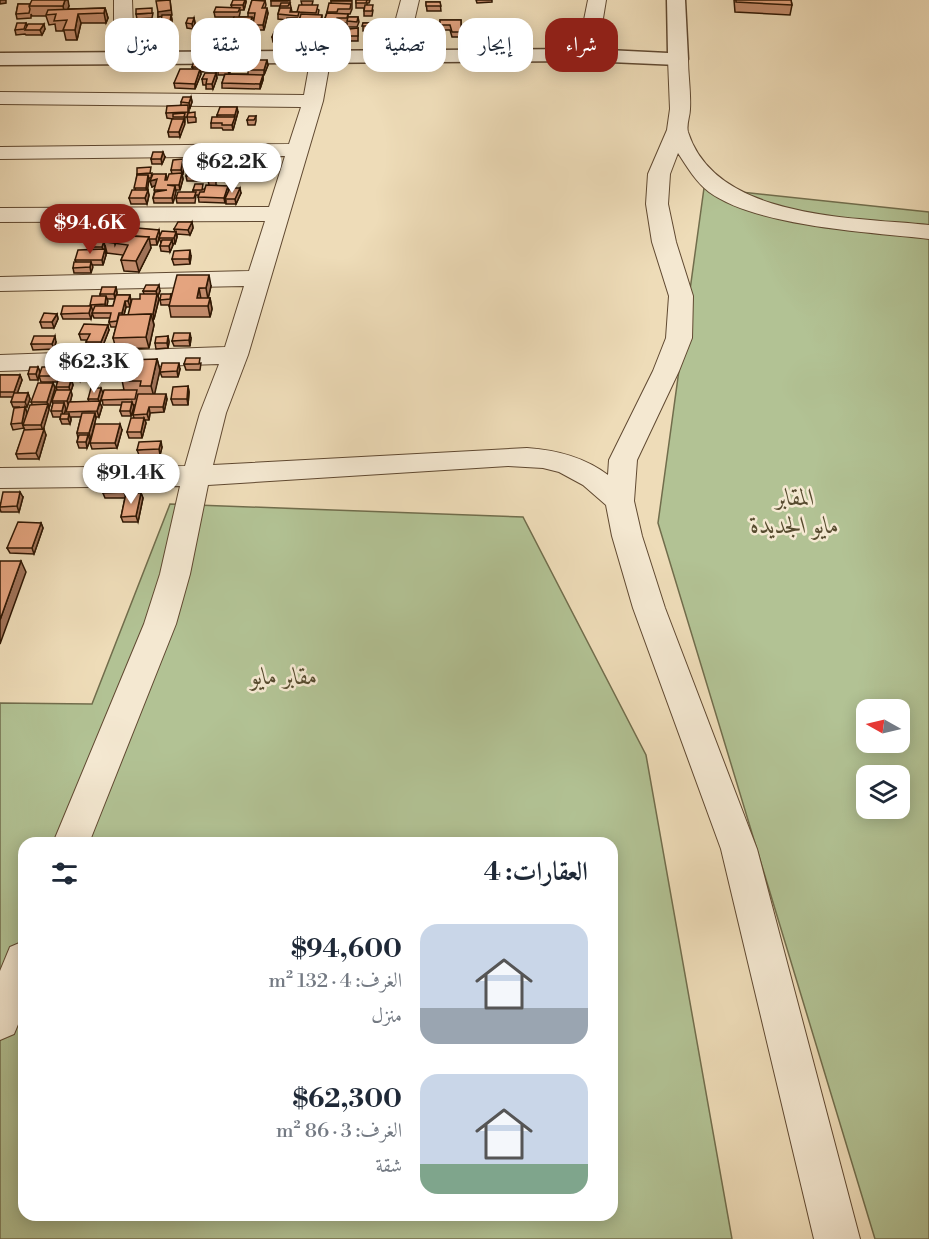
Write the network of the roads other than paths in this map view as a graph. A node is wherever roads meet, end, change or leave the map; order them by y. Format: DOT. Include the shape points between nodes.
graph roads {
  1 [pos="123,0"];
  2 [pos="410,0"];
  3 [pos="597,0"];
  4 [pos="676,0"];
  5 [pos="123,18"];
  6 [pos="406,18"];
  7 [pos="594,18"];
  8 [pos="545,55"];
  9 [pos="446,56"];
  10 [pos="618,56"];
  11 [pos="105,57"];
  12 [pos="179,57"];
  13 [pos="273,57"];
  14 [pos="0,59"];
  15 [pos="678,59"];
  16 [pos="318,72"];
  17 [pos="0,98"];
  18 [pos="313,101"];
  19 [pos="677,130"];
  20 [pos="298,150"];
  21 [pos="0,153"];
  22 [pos="278,214"];
  23 [pos="0,215"];
  24 [pos="929,231"];
  25 [pos="259,278"];
  26 [pos="0,284"];
  27 [pos="235,355"];
  28 [pos="0,363"];
  29 [pos="196,476"];
  30 [pos="0,478"];
  31 [pos="620,501"];
  32 [pos="73,837"];
  33 [pos="18,975"];
  34 [pos="0,1020"];
  35 [pos="837,1239"];
  1 -- 5 [label="street"];
  2 -- 6 [label="street"];
  3 -- 7 [label="street"];
  4 -- 15 [label="street"];
  8 -- 9 [label="street"];
  10 -- 15 [label="street"];
  11 -- 14 [label="street"];
  12 -- 13 [label="street"];
  15 -- 19 [label="street"];
  16 -- 18 [label="street"];
  17 -- 18 [label="street"];
  18 -- 20 [label="street"];
  19 -- 24 [label="street" via="709,181 747,203 800,216"];
  19 -- 31 [label="street" via="659,174 657,204 681,296 679,338 623,460"];
  20 -- 21 [label="street"];
  20 -- 22 [label="street"];
  22 -- 23 [label="street"];
  22 -- 25 [label="street"];
  25 -- 26 [label="street"];
  25 -- 27 [label="street"];
  27 -- 28 [label="street"];
  27 -- 29 [label="street" via="213,413"];
  29 -- 30 [label="street"];
  29 -- 31 [label="street" via="543,457 588,474"];
  29 -- 32 [label="street" via="160,624"];
  31 -- 35 [label="street" via="649,608 739,849"];
  33 -- 34 [label="street"];
}
